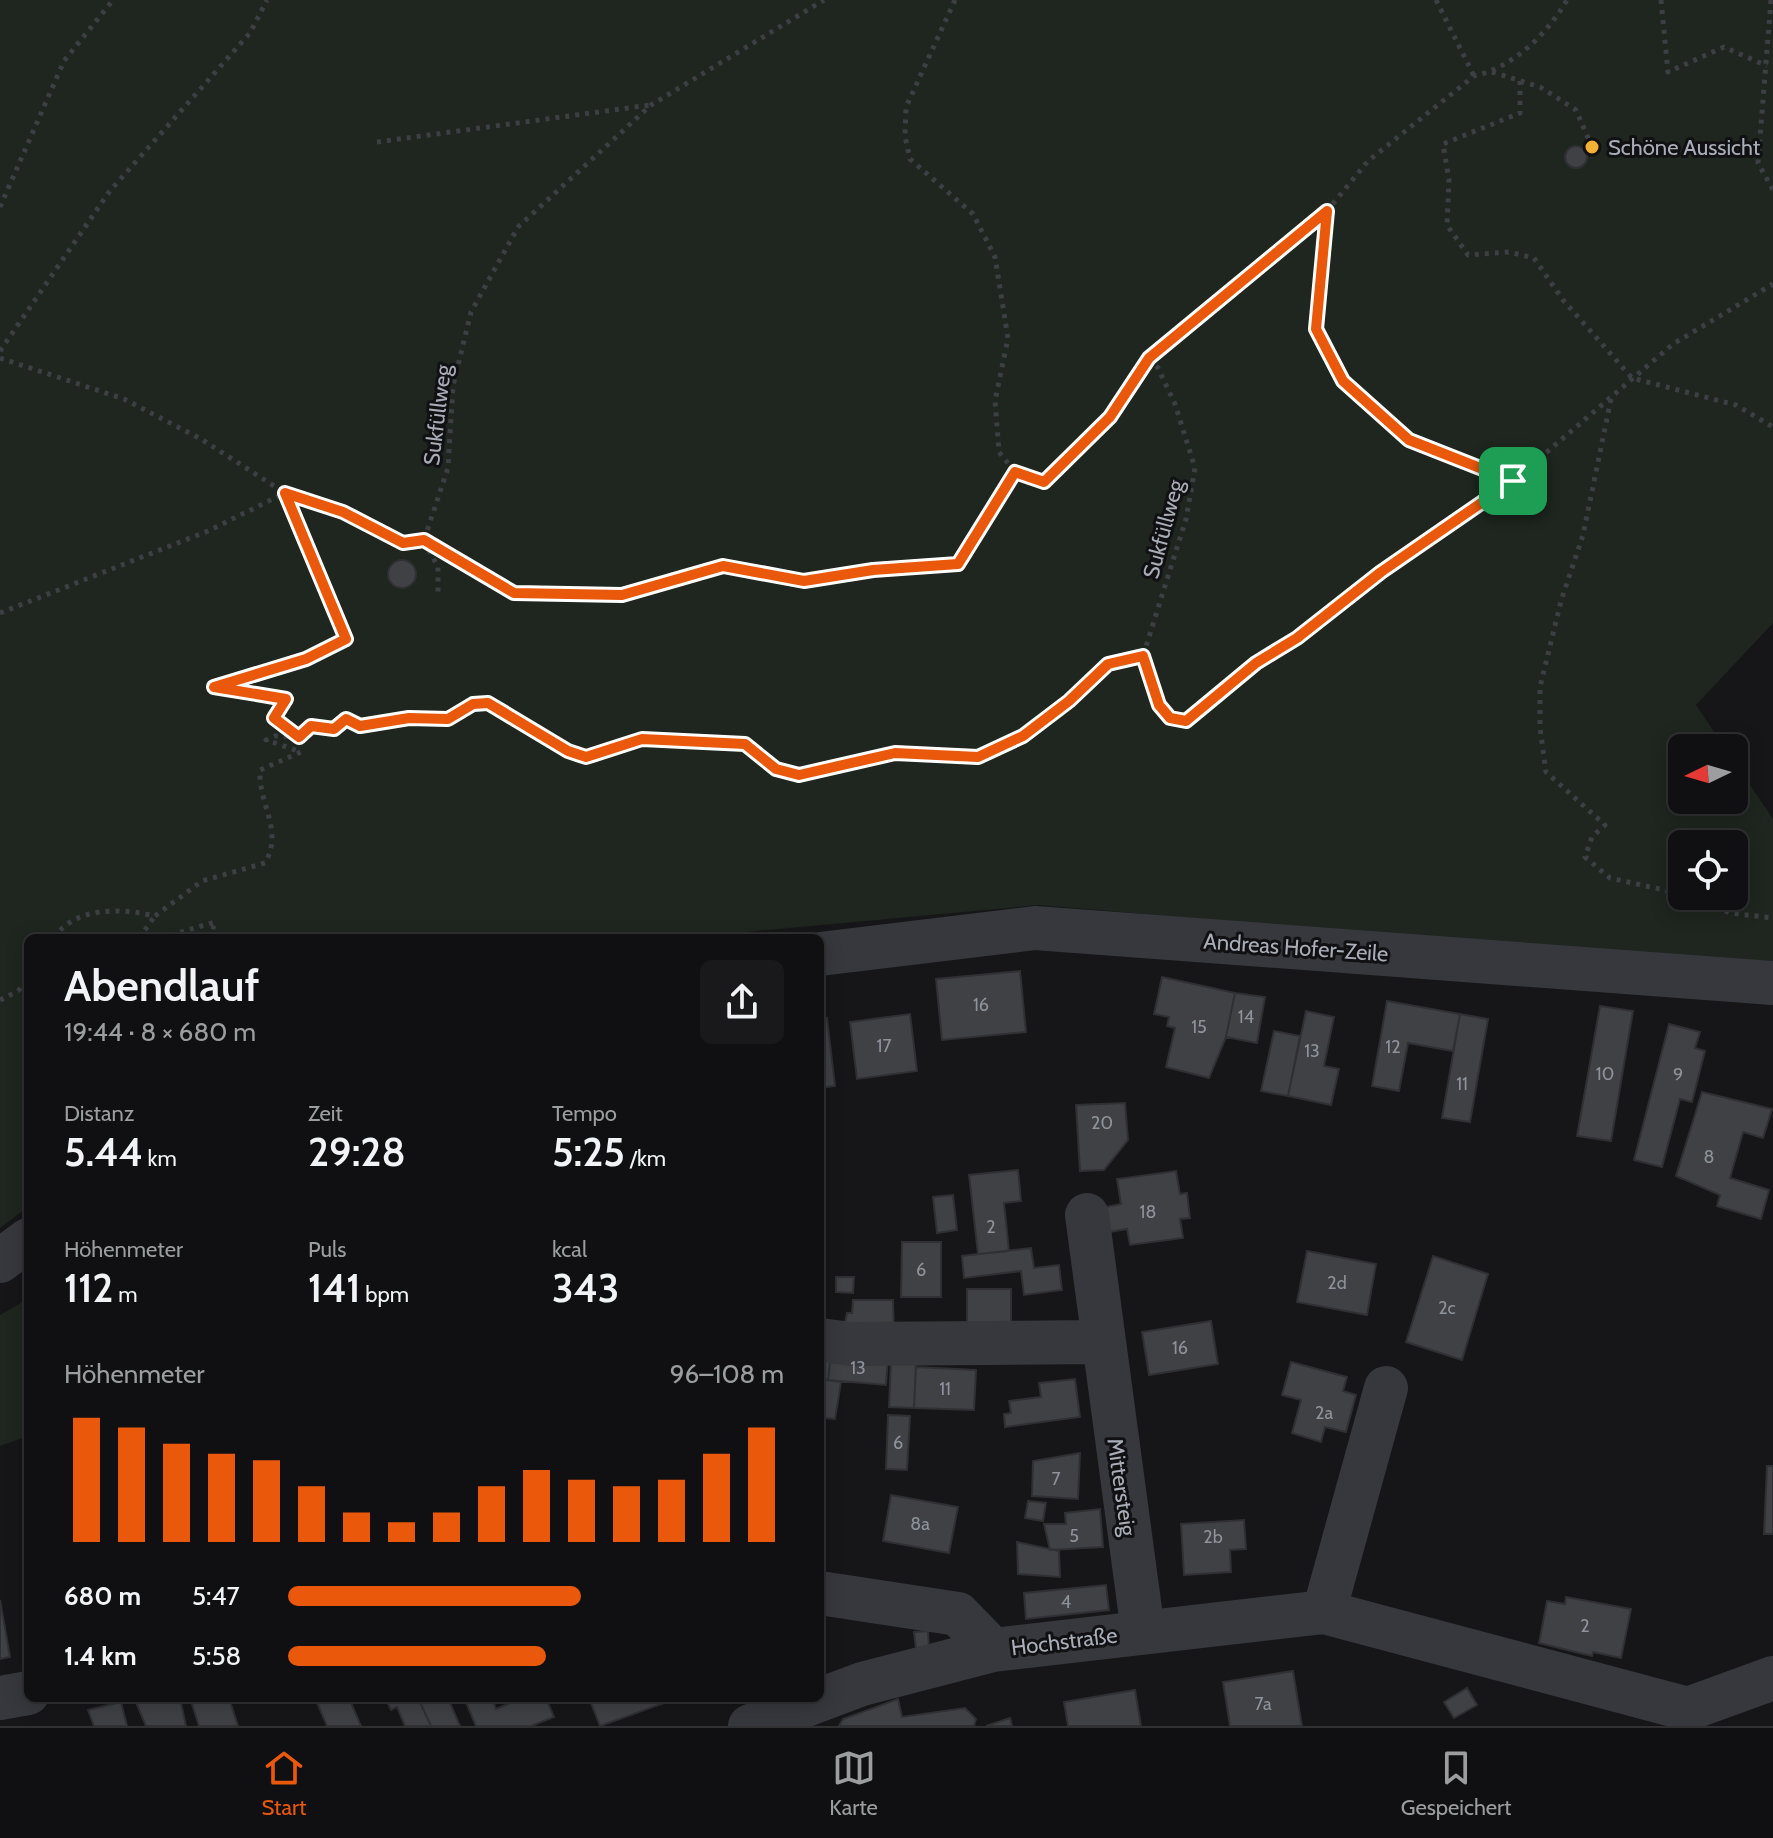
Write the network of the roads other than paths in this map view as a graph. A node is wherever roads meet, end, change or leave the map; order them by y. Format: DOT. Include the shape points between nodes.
graph roads {
  1 [pos="824,954"];
  2 [pos="1773,983"];
  3 [pos="1087,1215"];
  4 [pos="24,1243"];
  5 [pos="0,1261"];
  6 [pos="824,1341"];
  7 [pos="1101,1342"];
  8 [pos="1386,1388"];
  9 [pos="824,1594"];
  10 [pos="1324,1612"];
  11 [pos="1143,1632"];
  12 [pos="993,1650"];
  13 [pos="1773,1678"];
  14 [pos="24,1694"];
  15 [pos="0,1698"];
  16 [pos="824,1698"];
  17 [pos="814,1702"];
  18 [pos="1684,1717"];
  19 [pos="750,1726"];
  1 -- 2 [label="street, Andreas Hofer-Zeile" via="1035,928"];
  3 -- 7 [label="street, Mittersteig"];
  4 -- 5 [label="street"];
  6 -- 7 [label="street"];
  7 -- 11 [label="street, Mittersteig"];
  8 -- 10 [label="street"];
  9 -- 12 [label="street, Hochstraße" via="958,1614"];
  10 -- 11 [label="street, Hochstraße"];
  10 -- 18 [label="street, Hochstraße"];
  11 -- 12 [label="street, Hochstraße"];
  12 -- 16 [label="street"];
  13 -- 18 [label="street, Hochstraße"];
  14 -- 15 [label="street"];
  17 -- 19 [label="street"];
}
